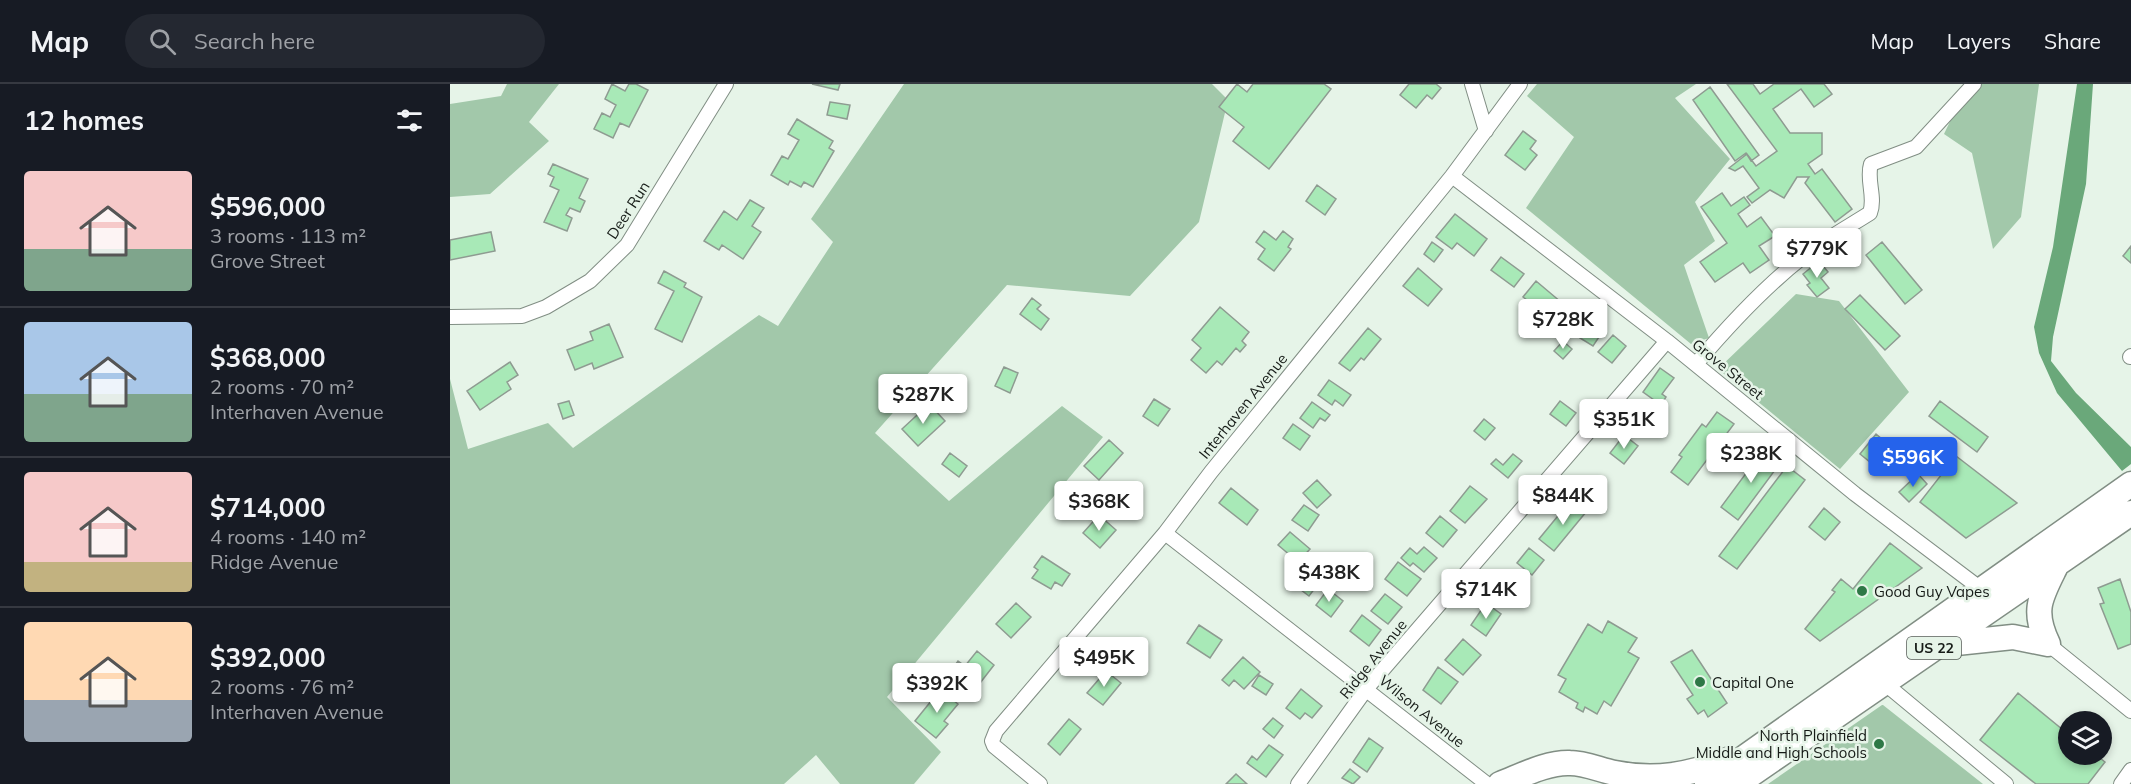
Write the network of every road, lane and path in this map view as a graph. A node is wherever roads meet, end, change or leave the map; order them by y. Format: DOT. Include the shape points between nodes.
graph roads {
  1 [pos="726,84"];
  2 [pos="1472,84"];
  3 [pos="1520,84"];
  4 [pos="1974,84"];
  5 [pos="1486,130"];
  6 [pos="1452,176"];
  7 [pos="450,317"];
  8 [pos="1667,341"];
  9 [pos="1696,364"];
  10 [pos="2131,484"];
  11 [pos="2131,513"];
  12 [pos="1165,534"];
  13 [pos="2056,566"];
  14 [pos="1981,590"];
  15 [pos="2048,644"];
  16 [pos="1936,646"];
  17 [pos="1884,682"];
  18 [pos="1367,688"];
  19 [pos="2131,711"];
  20 [pos="1780,734"];
  21 [pos="2131,770"];
  22 [pos="1537,776"];
  23 [pos="1040,784"];
  24 [pos="1298,784"];
  25 [pos="1487,784"];
  26 [pos="1500,784"];
  27 [pos="1707,784"];
  28 [pos="1737,784"];
  29 [pos="2006,784"];
  30 [pos="2121,784"];
  1 -- 7 [label="street, Deer Run" via="627,246 590,281 522,316"];
  2 -- 5 [label="street"];
  3 -- 5 [label="street, Interhaven Avenue"];
  4 -- 9 [label="street" via="1916,147 1871,164 1870,213 1805,255 1731,322"];
  5 -- 6 [label="street, Interhaven Avenue"];
  6 -- 8 [label="street, Grove Street"];
  6 -- 12 [label="street, Interhaven Avenue" via="1210,472"];
  8 -- 9 [label="street, Grove Street"];
  8 -- 18 [label="street, Ridge Avenue"];
  9 -- 14 [label="street, Grove Street" via="1855,494"];
  10 -- 14 [label="highway, US 22"];
  11 -- 13 [label="highway, US 22"];
  12 -- 18 [label="street, Wilson Avenue"];
  12 -- 23 [label="street, Interhaven Avenue" via="996,731 994,746"];
  13 -- 15 [label="highway" via="2038,606 2040,628"];
  13 -- 16 [label="highway, US 22"];
  14 -- 20 [label="highway, US 22"];
  15 -- 16 [label="highway" via="2013,637"];
  15 -- 19 [label="street"];
  16 -- 17 [label="highway, US 22"];
  17 -- 28 [label="highway, US 22"];
  17 -- 29 [label="street"];
  18 -- 24 [label="street, Ridge Avenue"];
  18 -- 25 [label="street, Wilson Avenue"];
  20 -- 22 [label="highway" via="1740,755 1684,775 1644,777 1571,763"];
  20 -- 27 [label="highway, US 22"];
  21 -- 30 [label="street"];
  22 -- 26 [label="highway"];
}
